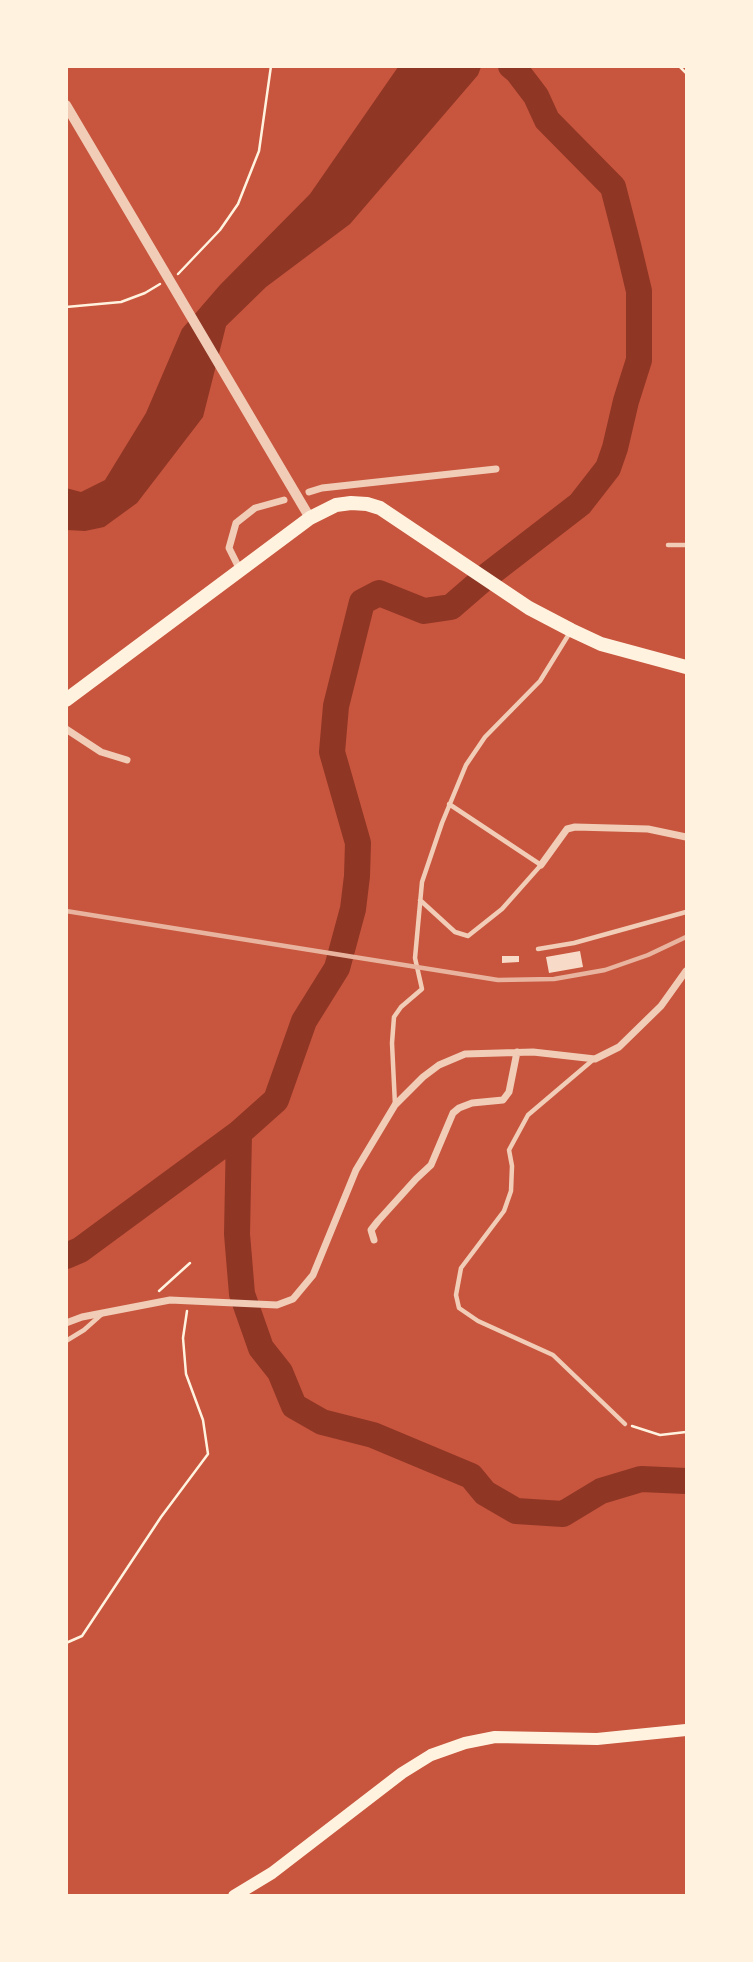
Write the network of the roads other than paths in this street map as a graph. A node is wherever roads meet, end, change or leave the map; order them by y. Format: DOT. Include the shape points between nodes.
graph roads {
  1 [pos="66,106"];
  2 [pos="495,469"];
  3 [pos="309,492"];
  4 [pos="284,500"];
  5 [pos="310,518"];
  6 [pos="668,545"];
  7 [pos="687,545"];
  8 [pos="240,570"];
  9 [pos="571,630"];
  10 [pos="687,667"];
  11 [pos="66,700"];
  12 [pos="66,729"];
  13 [pos="127,760"];
  14 [pos="449,804"];
  15 [pos="687,838"];
  16 [pos="541,865"];
  17 [pos="420,900"];
  18 [pos="687,912"];
  19 [pos="538,949"];
  20 [pos="687,971"];
  21 [pos="517,1052"];
  22 [pos="595,1059"];
  23 [pos="395,1105"];
  24 [pos="374,1240"];
  25 [pos="102,1313"];
  26 [pos="66,1323"];
  27 [pos="66,1341"];
  28 [pos="625,1424"];
  29 [pos="687,1730"];
  30 [pos="234,1895"];
  1 -- 5 [label="street"];
  2 -- 3 [label="street"];
  4 -- 8 [label="street" via="255,508 236,523 229,548"];
  5 -- 8 [label="highway"];
  5 -- 9 [label="highway" via="335,505 368,503 380,508 529,608"];
  6 -- 7 [label="lane"];
  8 -- 11 [label="highway"];
  9 -- 10 [label="highway" via="613,648"];
  9 -- 14 [label="lane" via="540,681 485,737"];
  12 -- 13 [label="street" via="101,752"];
  14 -- 16 [label="lane"];
  14 -- 17 [label="lane"];
  15 -- 16 [label="street" via="648,829 567,828"];
  16 -- 17 [label="lane" via="502,909 468,936 455,932"];
  17 -- 23 [label="lane" via="415,958 422,989 394,1017"];
  18 -- 19 [label="lane"];
  20 -- 22 [label="street" via="661,1006 619,1047"];
  21 -- 22 [label="street"];
  21 -- 23 [label="street" via="465,1054 439,1065"];
  21 -- 24 [label="street" via="509,1092 503,1100 472,1103 453,1113 431,1165 377,1222 371,1230"];
  22 -- 28 [label="lane" via="527,1115 509,1150 512,1191 504,1212 461,1268 456,1295 459,1308 478,1321 553,1355"];
  23 -- 25 [label="street" via="356,1170 313,1275 293,1298 277,1305 188,1300"];
  25 -- 26 [label="street"];
  25 -- 27 [label="lane"];
  29 -- 30 [label="main road" via="597,1739 495,1737 431,1755 272,1873"];
}
